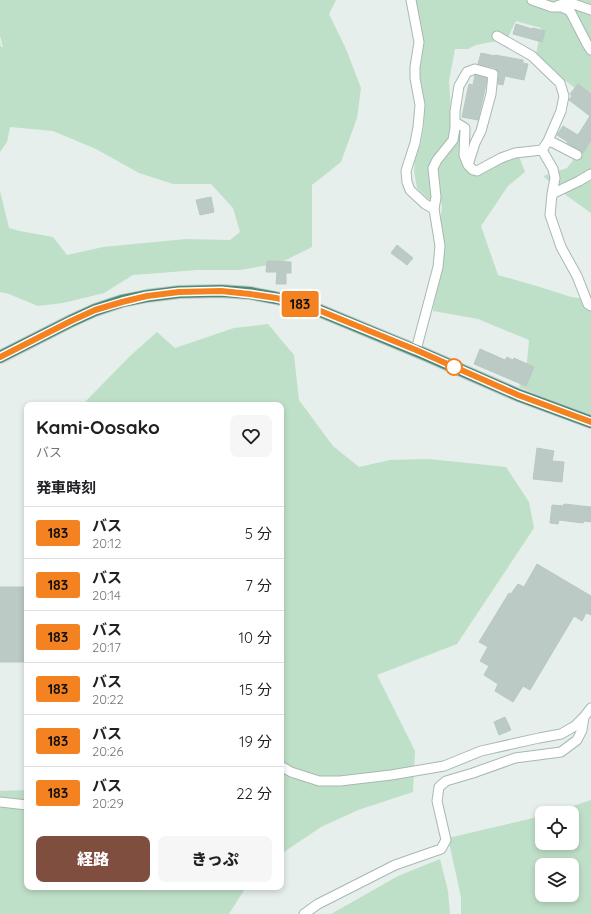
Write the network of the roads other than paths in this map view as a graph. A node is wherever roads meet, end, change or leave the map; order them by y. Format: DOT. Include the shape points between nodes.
graph roads {
  1 [pos="411,0"];
  2 [pos="532,0"];
  3 [pos="552,8"];
  4 [pos="591,10"];
  5 [pos="497,36"];
  6 [pos="591,50"];
  7 [pos="455,122"];
  8 [pos="548,141"];
  9 [pos="542,150"];
  10 [pos="576,155"];
  11 [pos="468,165"];
  12 [pos="591,174"];
  13 [pos="552,194"];
  14 [pos="434,209"];
  15 [pos="591,306"];
  16 [pos="416,350"];
  17 [pos="1,355"];
  18 [pos="591,422"];
  19 [pos="591,708"];
  20 [pos="584,717"];
  21 [pos="284,768"];
  22 [pos="0,802"];
  23 [pos="24,805"];
  24 [pos="304,914"];
  1 -- 14 [label="street" via="419,42 415,78 420,105 416,138 406,171 407,182 410,190"];
  2 -- 3 [label="street"];
  3 -- 4 [label="street" via="568,2"];
  3 -- 6 [label="street" via="562,7 570,11"];
  5 -- 8 [label="street" via="532,56 560,83 564,96 561,111"];
  7 -- 11 [label="street" via="466,128 464,155"];
  7 -- 11 [label="street" via="459,86 467,72 475,69 493,74 491,94 481,131"];
  7 -- 14 [label="street" via="453,140 433,168 436,197"];
  8 -- 9 [label="street"];
  8 -- 10 [label="street"];
  9 -- 11 [label="street" via="515,153 476,171"];
  9 -- 13 [label="street" via="553,169 555,178"];
  12 -- 13 [label="street"];
  13 -- 15 [label="street" via="550,215 561,247"];
  14 -- 16 [label="street" via="440,246 438,267"];
  16 -- 17 [label="highway" via="306,305 276,298 221,291 179,292 122,302 95,310"];
  16 -- 18 [label="highway" via="518,395"];
  19 -- 20 [label="street"];
  20 -- 21 [label="street" via="576,726 560,734 481,751 444,766 391,775 319,781"];
  20 -- 24 [label="street" via="577,740 561,752 515,758 446,781 439,787 437,801 446,840 441,850 395,865 318,904"];
  22 -- 23 [label="street"];
}
